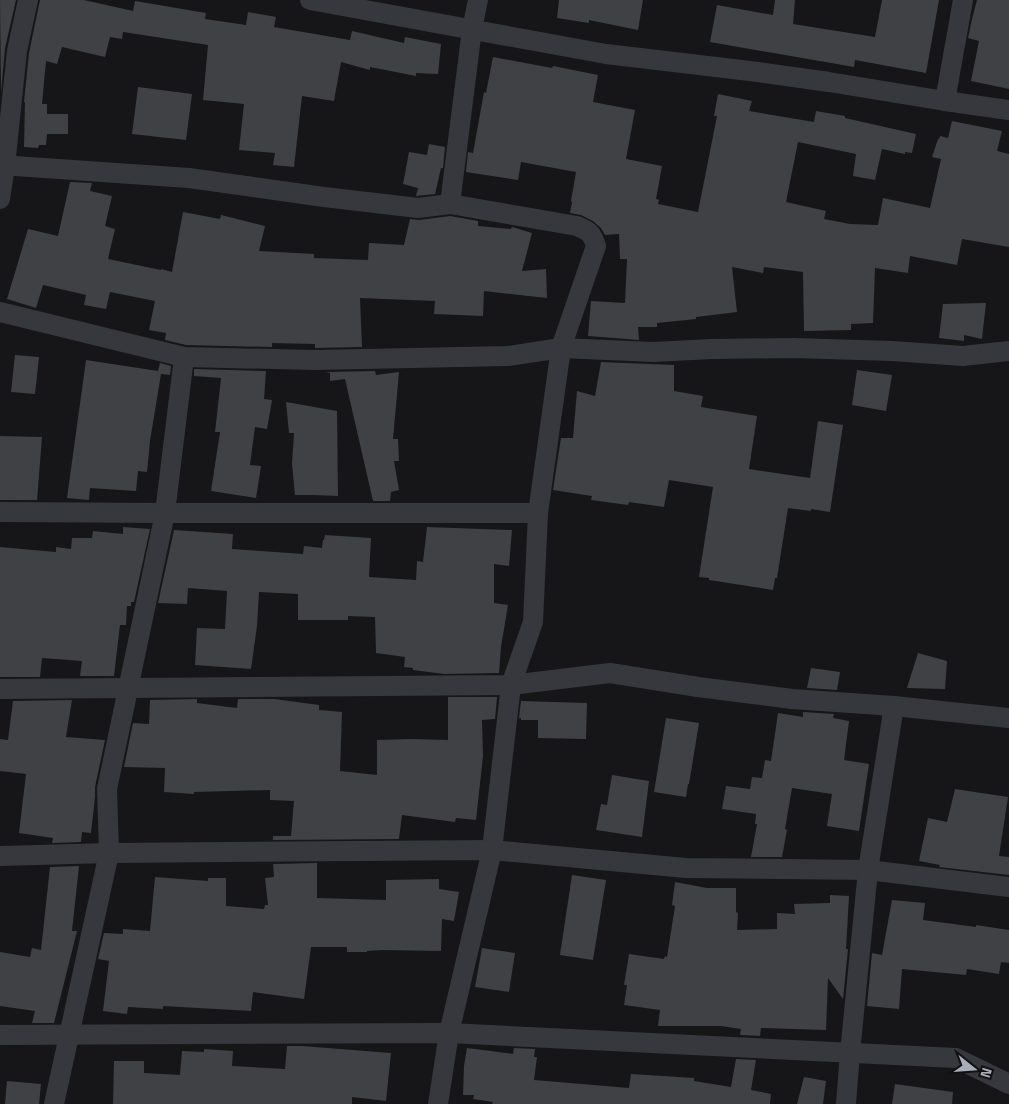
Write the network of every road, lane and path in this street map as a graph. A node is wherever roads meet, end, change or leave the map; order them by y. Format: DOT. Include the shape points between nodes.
graph roads {
  1 [pos="28,0"];
  2 [pos="310,0"];
  3 [pos="478,0"];
  4 [pos="963,0"];
  5 [pos="472,29"];
  6 [pos="945,102"];
  7 [pos="1009,110"];
  8 [pos="3,166"];
  9 [pos="0,199"];
  10 [pos="450,204"];
  11 [pos="0,312"];
  12 [pos="561,348"];
  13 [pos="1009,351"];
  14 [pos="184,358"];
  15 [pos="0,512"];
  16 [pos="165,513"];
  17 [pos="538,513"];
  18 [pos="511,685"];
  19 [pos="127,688"];
  20 [pos="0,689"];
  21 [pos="894,706"];
  22 [pos="1009,718"];
  23 [pos="492,850"];
  24 [pos="109,853"];
  25 [pos="0,856"];
  26 [pos="868,870"];
  27 [pos="1009,887"];
  28 [pos="449,1033"];
  29 [pos="0,1035"];
  30 [pos="69,1035"];
  31 [pos="850,1053"];
  32 [pos="1009,1084"];
  33 [pos="54,1104"];
  34 [pos="438,1104"];
  35 [pos="846,1104"];
  1 -- 8 [label="street" via="17,51"];
  2 -- 5 [label="street"];
  3 -- 5 [label="street"];
  4 -- 6 [label="street"];
  5 -- 6 [label="street" via="606,54 750,71"];
  5 -- 10 [label="street"];
  6 -- 7 [label="street"];
  8 -- 9 [label="street"];
  8 -- 10 [label="street" via="189,178 418,208"];
  10 -- 12 [label="street" via="577,226 593,237 596,246"];
  11 -- 14 [label="street"];
  12 -- 13 [label="street" via="653,352 794,348 963,356"];
  12 -- 14 [label="street" via="470,358"];
  12 -- 17 [label="street"];
  14 -- 16 [label="street"];
  15 -- 16 [label="street"];
  16 -- 17 [label="street"];
  16 -- 19 [label="street"];
  17 -- 18 [label="street" via="533,622"];
  18 -- 19 [label="street"];
  18 -- 21 [label="street" via="610,673 792,698"];
  18 -- 23 [label="street"];
  19 -- 20 [label="street"];
  19 -- 24 [label="street" via="107,789"];
  21 -- 22 [label="street"];
  21 -- 26 [label="street"];
  23 -- 24 [label="street"];
  23 -- 26 [label="street" via="686,868"];
  23 -- 28 [label="street"];
  24 -- 25 [label="street"];
  24 -- 30 [label="street"];
  26 -- 27 [label="street"];
  26 -- 31 [label="street"];
  28 -- 30 [label="street"];
  28 -- 31 [label="street"];
  28 -- 34 [label="street"];
  29 -- 30 [label="street"];
  30 -- 33 [label="street"];
  31 -- 32 [label="street" via="956,1058"];
  31 -- 35 [label="street"];
}
